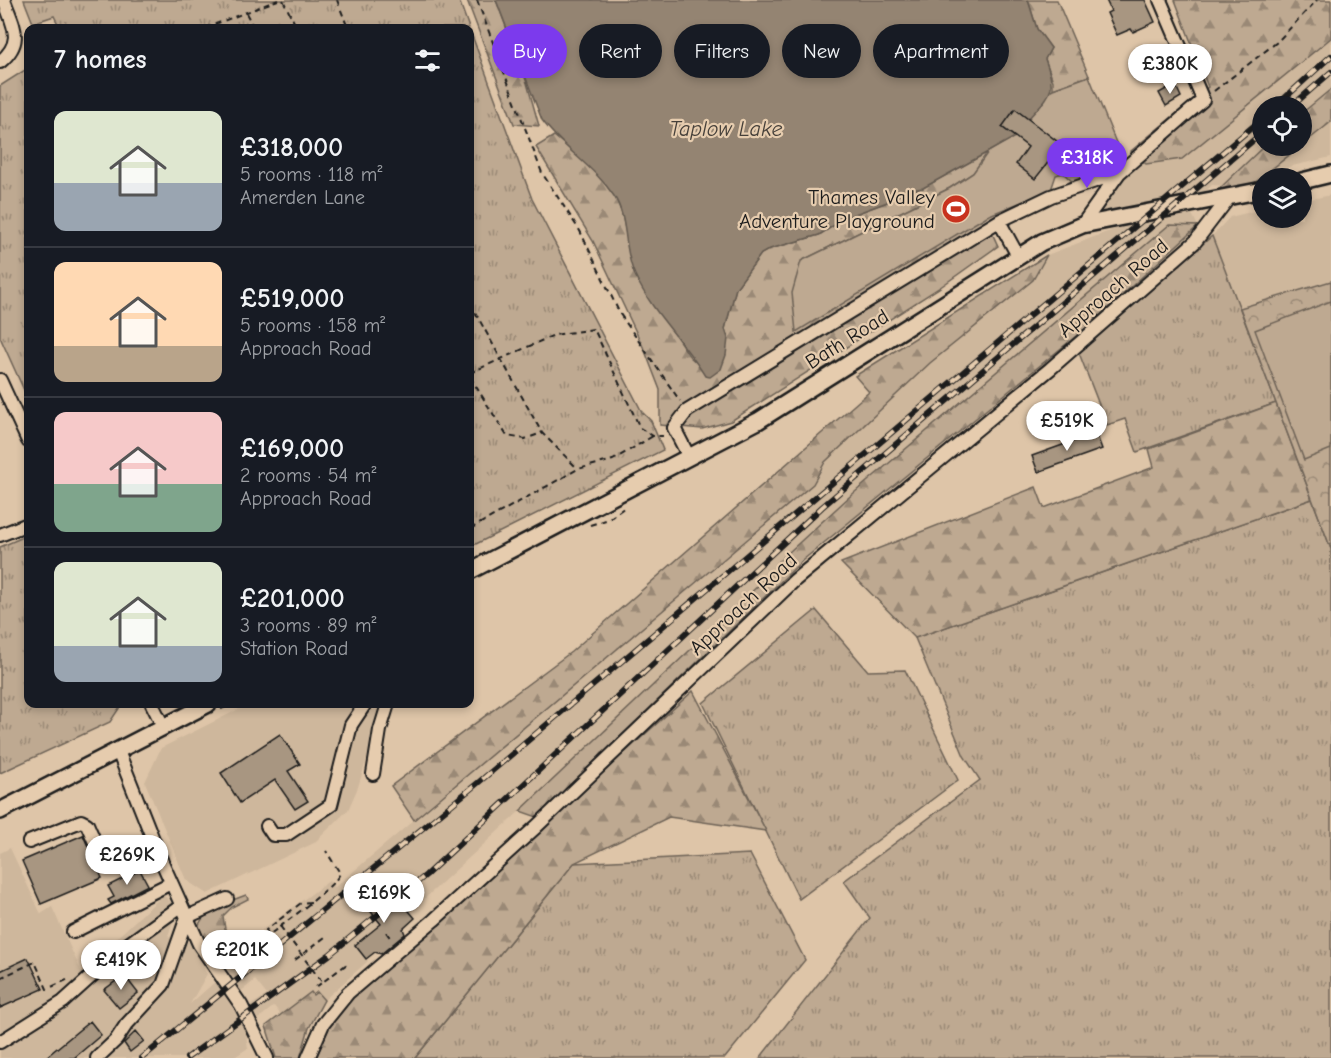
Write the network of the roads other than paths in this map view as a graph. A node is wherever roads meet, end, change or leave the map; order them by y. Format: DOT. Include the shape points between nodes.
graph roads {
  1 [pos="4,0"];
  2 [pos="1160,0"];
  3 [pos="0,62"];
  4 [pos="1119,173"];
  5 [pos="1331,174"];
  6 [pos="1312,179"];
  7 [pos="1252,193"];
  8 [pos="1228,199"];
  9 [pos="999,221"];
  10 [pos="1082,225"];
  11 [pos="1018,256"];
  12 [pos="0,380"];
  13 [pos="24,432"];
  14 [pos="689,457"];
  15 [pos="24,526"];
  16 [pos="0,535"];
  17 [pos="474,569"];
  18 [pos="154,708"];
  19 [pos="200,708"];
  20 [pos="362,708"];
  21 [pos="387,708"];
  22 [pos="163,726"];
  23 [pos="118,751"];
  24 [pos="373,774"];
  25 [pos="0,811"];
  26 [pos="267,826"];
  27 [pos="29,842"];
  28 [pos="154,844"];
  29 [pos="171,883"];
  30 [pos="227,899"];
  31 [pos="184,912"];
  32 [pos="73,932"];
  33 [pos="0,1042"];
  34 [pos="97,1058"];
  35 [pos="267,1058"];
  36 [pos="308,1058"];
  1 -- 3 [label="street" via="16,37 10,54"];
  2 -- 4 [label="street" via="1203,100"];
  4 -- 9 [label="street" via="1052,196"];
  4 -- 10 [label="street"];
  5 -- 6 [label="main road"];
  7 -- 8 [label="main road, Bath Road"];
  8 -- 10 [label="main road, Bath Road"];
  8 -- 36 [label="street, Approach Road" via="1195,242 1050,369 795,580 536,827 348,993 327,1017"];
  9 -- 11 [label="street"];
  9 -- 14 [label="street" via="687,411 674,428"];
  10 -- 11 [label="main road, Bath Road"];
  11 -- 14 [label="main road, Bath Road" via="758,421"];
  12 -- 13 [label="street"];
  14 -- 17 [label="main road, Bath Road"];
  15 -- 16 [label="street"];
  18 -- 22 [label="street"];
  19 -- 22 [label="main road"];
  20 -- 26 [label="street" via="351,725 331,805 286,835 273,836"];
  21 -- 24 [label="street"];
  22 -- 23 [label="main road"];
  23 -- 25 [label="main road"];
  23 -- 28 [label="street"];
  27 -- 28 [label="street" via="81,820 87,824 104,863"];
  28 -- 29 [label="street"];
  29 -- 31 [label="street"];
  29 -- 32 [label="street"];
  30 -- 31 [label="street"];
  31 -- 33 [label="street" via="124,947 71,996"];
  31 -- 34 [label="street" via="163,985"];
  31 -- 35 [label="street" via="214,970 241,1005"];
}
